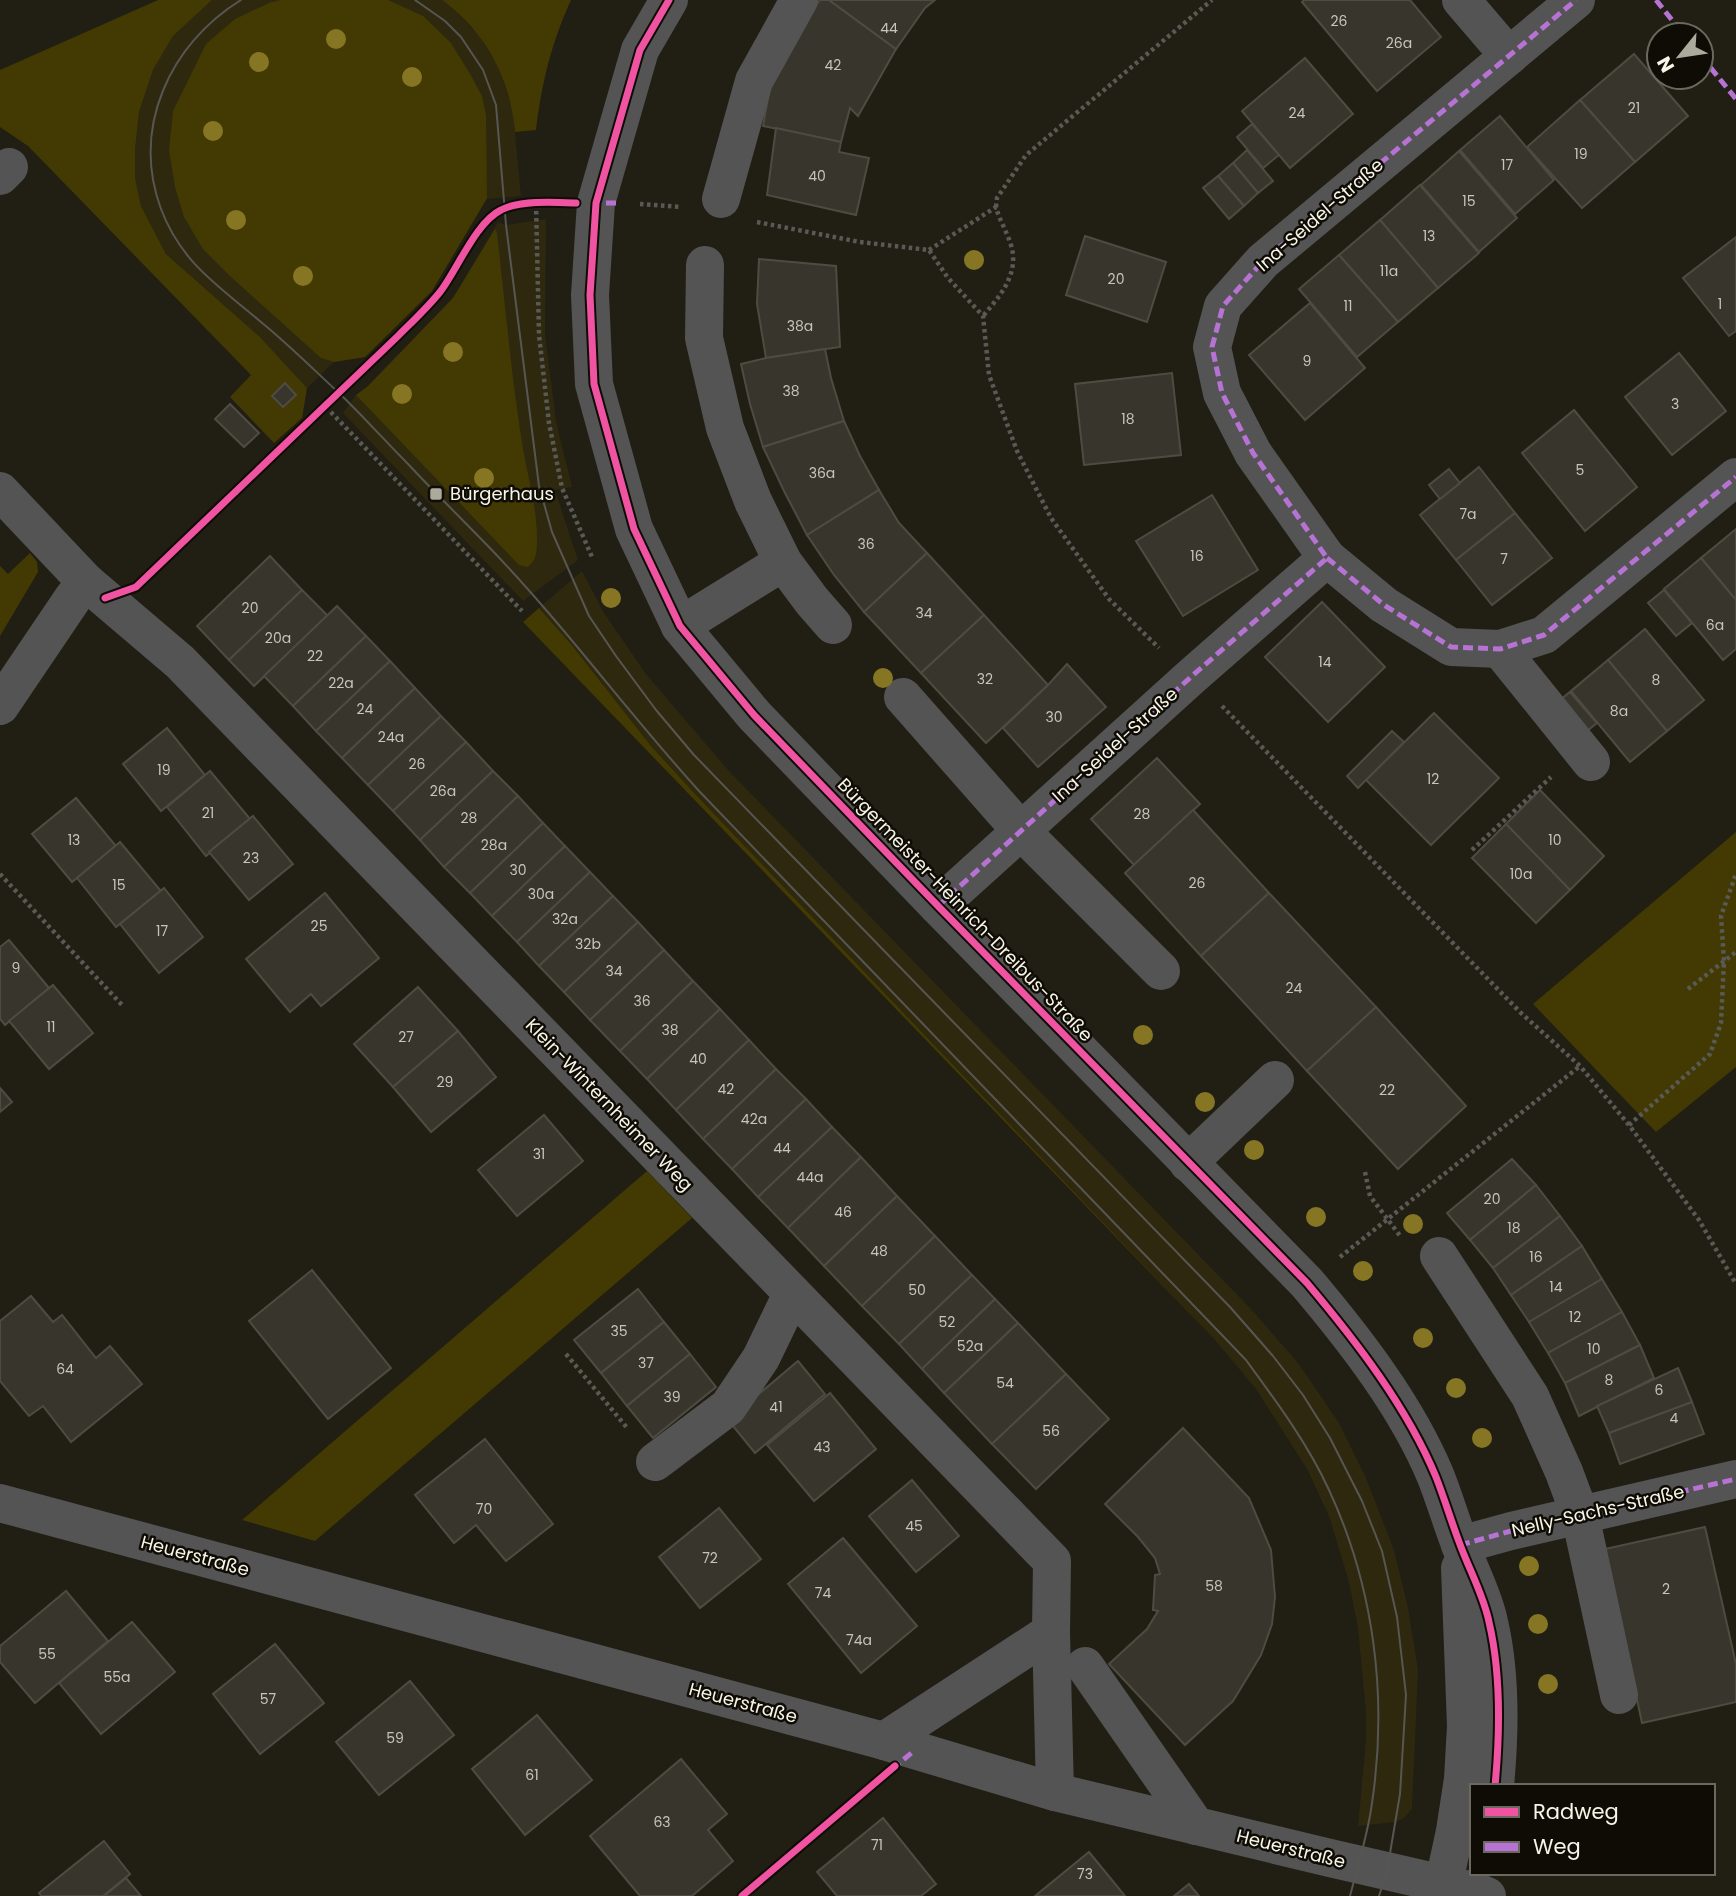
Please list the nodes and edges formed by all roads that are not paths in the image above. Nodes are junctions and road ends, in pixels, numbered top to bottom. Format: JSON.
{"nodes":[{"id":1,"x":669,"y":0,"type":"edge"},
{"id":2,"x":799,"y":0,"type":"edge"},
{"id":3,"x":1461,"y":0,"type":"edge"},
{"id":4,"x":1576,"y":0,"type":"edge"},
{"id":5,"x":1509,"y":56,"type":"junction"},
{"id":6,"x":721,"y":199,"type":"dead end"},
{"id":7,"x":705,"y":265,"type":"dead end"},
{"id":8,"x":1736,"y":477,"type":"edge"},
{"id":9,"x":0,"y":491,"type":"edge"},
{"id":10,"x":1327,"y":558,"type":"junction"},
{"id":11,"x":783,"y":562,"type":"junction"},
{"id":12,"x":86,"y":582,"type":"junction"},
{"id":13,"x":832,"y":625,"type":"dead end"},
{"id":14,"x":680,"y":626,"type":"junction"},
{"id":15,"x":1500,"y":649,"type":"junction"},
{"id":16,"x":904,"y":697,"type":"dead end"},
{"id":17,"x":0,"y":706,"type":"edge"},
{"id":18,"x":1585,"y":756,"type":"road end"},
{"id":19,"x":1021,"y":831,"type":"junction"},
{"id":20,"x":938,"y":906,"type":"junction"},
{"id":21,"x":1161,"y":971,"type":"dead end"},
{"id":22,"x":1275,"y":1080,"type":"dead end"},
{"id":23,"x":1188,"y":1163,"type":"junction"},
{"id":24,"x":1439,"y":1256,"type":"road end"},
{"id":25,"x":792,"y":1294,"type":"junction"},
{"id":26,"x":655,"y":1462,"type":"road end"},
{"id":27,"x":1736,"y":1479,"type":"edge"},
{"id":28,"x":0,"y":1503,"type":"edge"},
{"id":29,"x":1580,"y":1516,"type":"junction"},
{"id":30,"x":1460,"y":1545,"type":"junction"},
{"id":31,"x":1051,"y":1632,"type":"junction"},
{"id":32,"x":1085,"y":1666,"type":"dead end"},
{"id":33,"x":1619,"y":1695,"type":"dead end"},
{"id":34,"x":884,"y":1741,"type":"junction"},
{"id":35,"x":1495,"y":1784,"type":"edge"},
{"id":36,"x":1055,"y":1792,"type":"junction"},
{"id":37,"x":1196,"y":1826,"type":"junction"},
{"id":38,"x":1468,"y":1890,"type":"edge"}],
"edges":[{"from":1,"to":14,"type":"street","name":"Bürgermeister-Heinrich-Dreibus-Straße"},
{"from":2,"to":6,"type":"street"},
{"from":3,"to":5,"type":"street"},
{"from":4,"to":5,"type":"street","name":"Ina-Seidel-Straße"},
{"from":5,"to":10,"type":"street","name":"Ina-Seidel-Straße"},
{"from":7,"to":11,"type":"street"},
{"from":8,"to":15,"type":"street","name":"Ina-Seidel-Straße"},
{"from":9,"to":12,"type":"street","name":"Klein-Winternheimer Weg"},
{"from":10,"to":15,"type":"street","name":"Ina-Seidel-Straße"},
{"from":10,"to":19,"type":"street","name":"Ina-Seidel-Straße"},
{"from":11,"to":13,"type":"street"},
{"from":11,"to":14,"type":"street"},
{"from":12,"to":17,"type":"street"},
{"from":12,"to":25,"type":"street","name":"Klein-Winternheimer Weg"},
{"from":14,"to":20,"type":"street","name":"Bürgermeister-Heinrich-Dreibus-Straße"},
{"from":15,"to":18,"type":"street"},
{"from":16,"to":19,"type":"street"},
{"from":19,"to":20,"type":"street","name":"Ina-Seidel-Straße"},
{"from":19,"to":21,"type":"street"},
{"from":20,"to":23,"type":"street","name":"Bürgermeister-Heinrich-Dreibus-Straße"},
{"from":22,"to":23,"type":"street"},
{"from":23,"to":30,"type":"street","name":"Bürgermeister-Heinrich-Dreibus-Straße"},
{"from":24,"to":29,"type":"street"},
{"from":25,"to":26,"type":"street"},
{"from":25,"to":31,"type":"street","name":"Klein-Winternheimer Weg"},
{"from":27,"to":29,"type":"street","name":"Nelly-Sachs-Straße"},
{"from":28,"to":34,"type":"street","name":"Heuerstraße"},
{"from":29,"to":30,"type":"street","name":"Nelly-Sachs-Straße"},
{"from":29,"to":33,"type":"street"},
{"from":30,"to":35,"type":"street","name":"Bürgermeister-Heinrich-Dreibus-Straße"},
{"from":30,"to":38,"type":"street","name":"Bürgermeister-Heinrich-Dreibus-Straße"},
{"from":31,"to":34,"type":"street"},
{"from":31,"to":36,"type":"street","name":"Klein-Winternheimer Weg"},
{"from":32,"to":37,"type":"street"},
{"from":34,"to":36,"type":"street","name":"Heuerstraße"},
{"from":36,"to":37,"type":"street","name":"Heuerstraße"},
{"from":37,"to":38,"type":"street","name":"Heuerstraße"}]}
